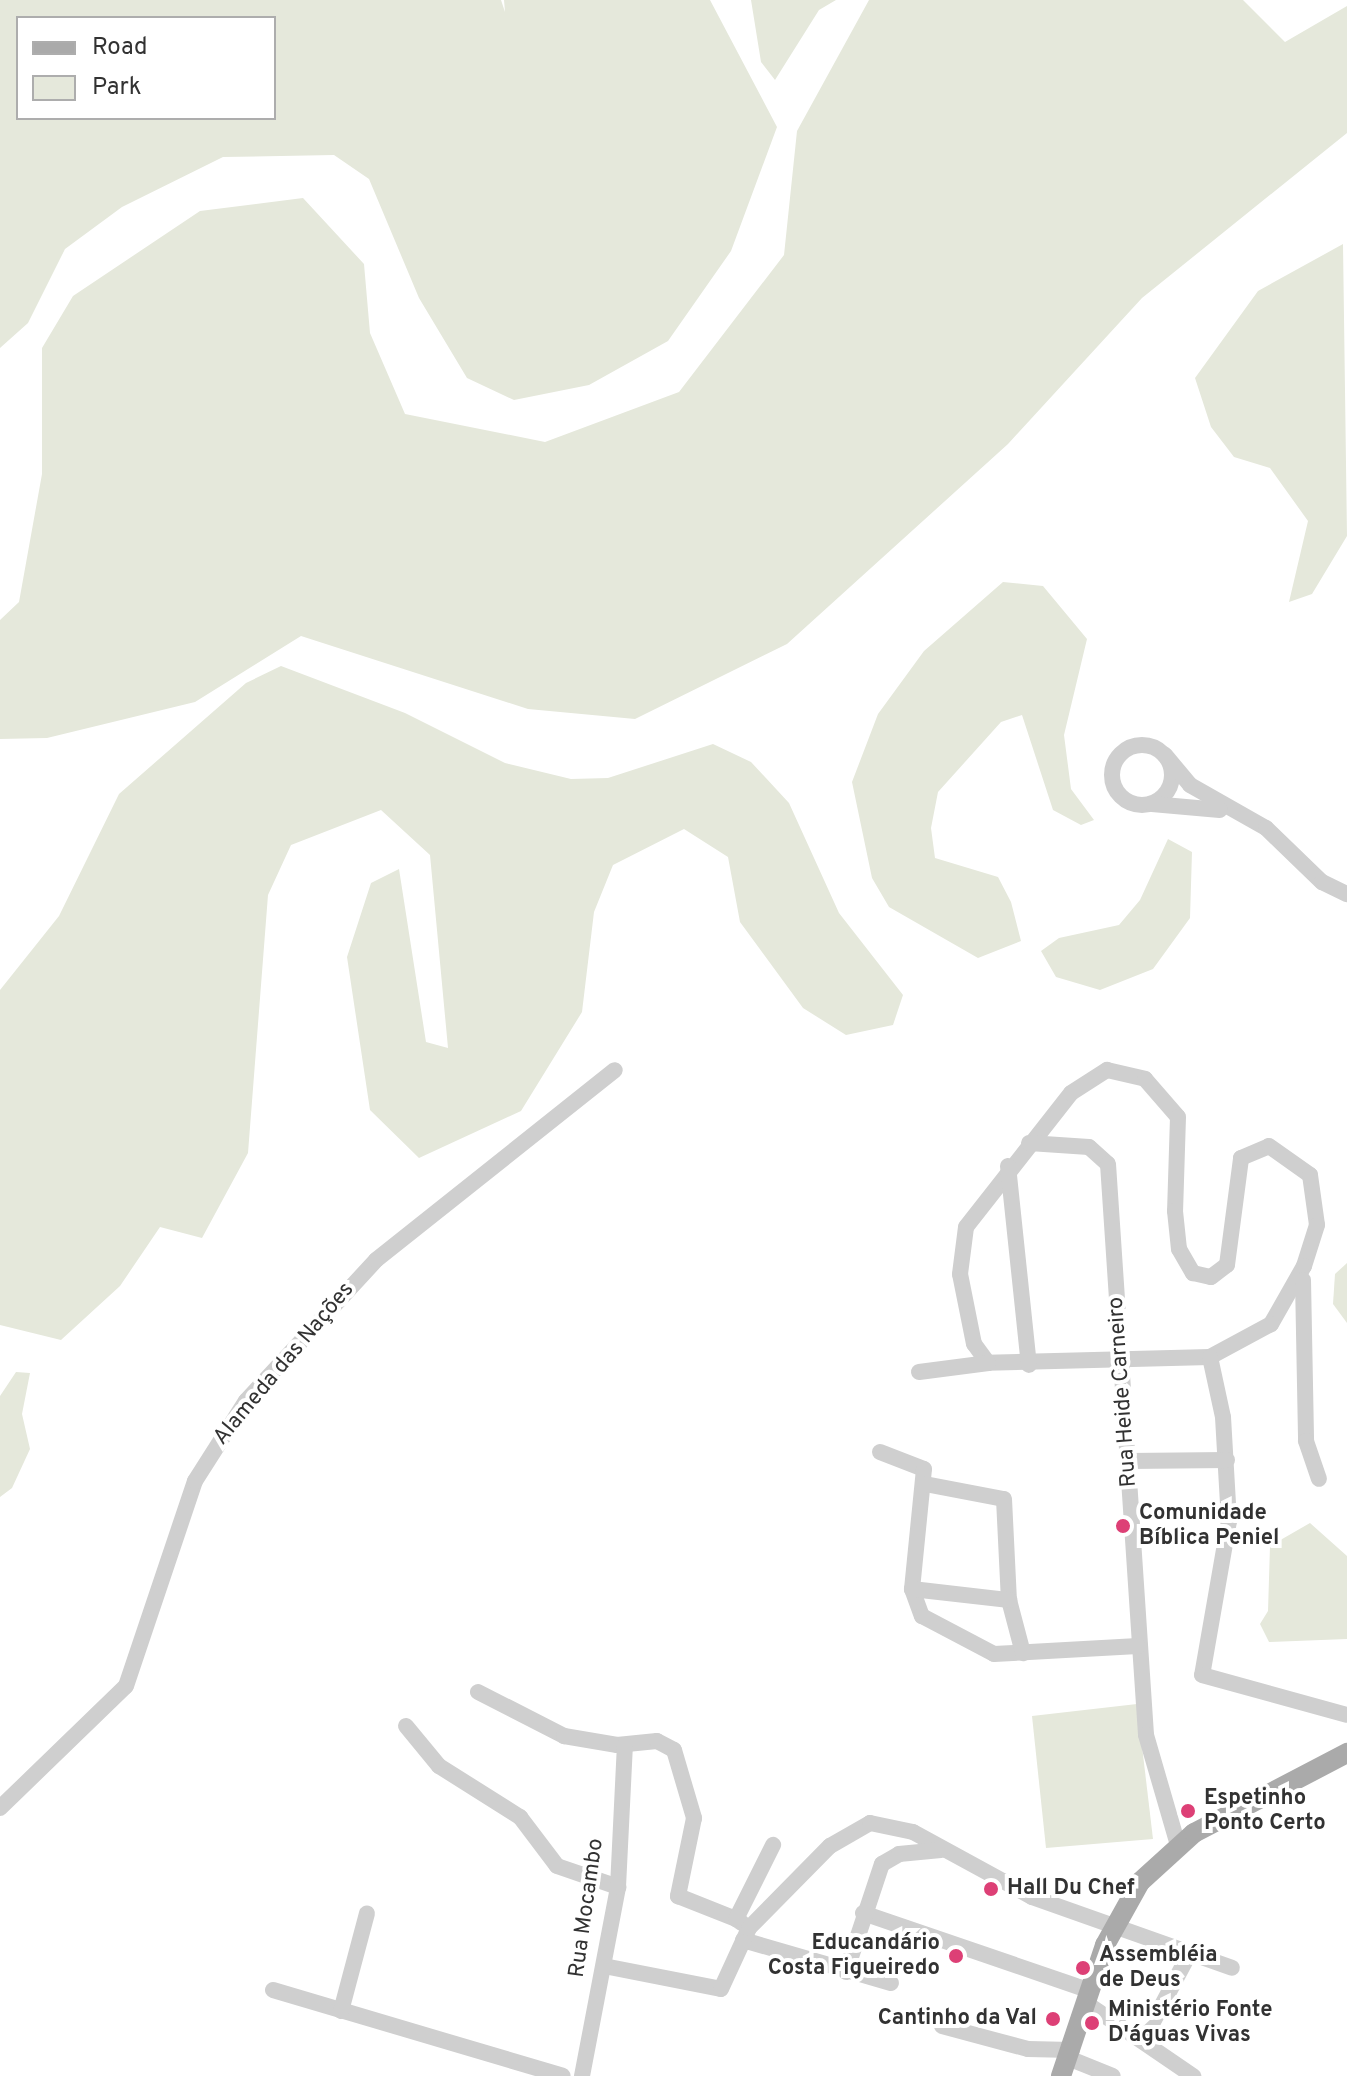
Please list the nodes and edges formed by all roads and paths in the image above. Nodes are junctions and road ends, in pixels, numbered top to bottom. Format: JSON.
{"nodes":[{"id":1,"x":1165,"y":755,"type":"junction"},
{"id":2,"x":1150,"y":804,"type":"junction"},
{"id":3,"x":1241,"y":816,"type":"junction"},
{"id":4,"x":1347,"y":894,"type":"edge"},
{"id":5,"x":615,"y":1070,"type":"dead end"},
{"id":6,"x":1029,"y":1143,"type":"junction"},
{"id":7,"x":1008,"y":1166,"type":"junction"},
{"id":8,"x":1304,"y":1266,"type":"junction"},
{"id":9,"x":1120,"y":1357,"type":"junction"},
{"id":10,"x":1210,"y":1357,"type":"junction"},
{"id":11,"x":988,"y":1363,"type":"junction"},
{"id":12,"x":1029,"y":1365,"type":"junction"},
{"id":13,"x":919,"y":1372,"type":"dead end"},
{"id":14,"x":880,"y":1452,"type":"dead end"},
{"id":15,"x":1227,"y":1460,"type":"junction"},
{"id":16,"x":1129,"y":1461,"type":"junction"},
{"id":17,"x":1319,"y":1479,"type":"dead end"},
{"id":18,"x":925,"y":1484,"type":"junction"},
{"id":19,"x":912,"y":1589,"type":"junction"},
{"id":20,"x":1009,"y":1600,"type":"junction"},
{"id":21,"x":1138,"y":1646,"type":"junction"},
{"id":22,"x":1023,"y":1653,"type":"junction"},
{"id":23,"x":478,"y":1692,"type":"dead end"},
{"id":24,"x":1347,"y":1715,"type":"edge"},
{"id":25,"x":406,"y":1726,"type":"dead end"},
{"id":26,"x":625,"y":1745,"type":"junction"},
{"id":27,"x":1347,"y":1753,"type":"edge"},
{"id":28,"x":0,"y":1808,"type":"edge"},
{"id":29,"x":773,"y":1845,"type":"dead end"},
{"id":30,"x":1178,"y":1845,"type":"junction"},
{"id":31,"x":941,"y":1850,"type":"junction"},
{"id":32,"x":618,"y":1887,"type":"junction"},
{"id":33,"x":367,"y":1913,"type":"dead end"},
{"id":34,"x":863,"y":1913,"type":"junction"},
{"id":35,"x":1114,"y":1925,"type":"junction"},
{"id":36,"x":743,"y":1929,"type":"junction"},
{"id":37,"x":1190,"y":1952,"type":"junction"},
{"id":38,"x":604,"y":1966,"type":"junction"},
{"id":39,"x":1232,"y":1968,"type":"dead end"},
{"id":40,"x":846,"y":1972,"type":"junction"},
{"id":41,"x":891,"y":1983,"type":"dead end"},
{"id":42,"x":273,"y":1990,"type":"dead end"},
{"id":43,"x":1087,"y":1996,"type":"junction"},
{"id":44,"x":341,"y":2011,"type":"junction"},
{"id":45,"x":942,"y":2026,"type":"dead end"},
{"id":46,"x":1144,"y":2039,"type":"junction"},
{"id":47,"x":1075,"y":2065,"type":"edge"},
{"id":48,"x":563,"y":2076,"type":"edge"},
{"id":49,"x":582,"y":2076,"type":"edge"},
{"id":50,"x":1113,"y":2076,"type":"edge"},
{"id":51,"x":1193,"y":2076,"type":"edge"}],
"edges":[{"from":1,"to":2,"type":"street"},
{"from":1,"to":2,"type":"street"},
{"from":1,"to":3,"type":"street"},
{"from":2,"to":3,"type":"street"},
{"from":3,"to":4,"type":"street"},
{"from":5,"to":28,"type":"street","name":"Alameda das Nações"},
{"from":6,"to":7,"type":"street"},
{"from":6,"to":8,"type":"street"},
{"from":6,"to":9,"type":"street","name":"Rua Heide Carneiro"},
{"from":7,"to":11,"type":"street"},
{"from":7,"to":12,"type":"street"},
{"from":8,"to":10,"type":"street"},
{"from":8,"to":17,"type":"street"},
{"from":9,"to":10,"type":"street"},
{"from":9,"to":12,"type":"street"},
{"from":9,"to":16,"type":"street","name":"Rua Heide Carneiro"},
{"from":10,"to":15,"type":"street"},
{"from":11,"to":12,"type":"street"},
{"from":11,"to":13,"type":"street"},
{"from":14,"to":18,"type":"street"},
{"from":15,"to":16,"type":"street"},
{"from":15,"to":24,"type":"street"},
{"from":16,"to":21,"type":"street","name":"Rua Heide Carneiro"},
{"from":18,"to":19,"type":"street"},
{"from":18,"to":20,"type":"street"},
{"from":19,"to":20,"type":"street"},
{"from":19,"to":22,"type":"street"},
{"from":20,"to":22,"type":"street"},
{"from":21,"to":22,"type":"street"},
{"from":21,"to":30,"type":"street","name":"Rua Heide Carneiro"},
{"from":23,"to":26,"type":"street"},
{"from":25,"to":32,"type":"street"},
{"from":26,"to":32,"type":"street","name":"Rua Mocambo"},
{"from":26,"to":36,"type":"street"},
{"from":27,"to":30,"type":"main road"},
{"from":29,"to":36,"type":"street"},
{"from":30,"to":35,"type":"main road"},
{"from":31,"to":34,"type":"street"},
{"from":31,"to":35,"type":"street"},
{"from":31,"to":36,"type":"street"},
{"from":32,"to":38,"type":"street","name":"Rua Mocambo"},
{"from":33,"to":44,"type":"street"},
{"from":34,"to":40,"type":"street"},
{"from":34,"to":43,"type":"street"},
{"from":35,"to":37,"type":"street"},
{"from":35,"to":43,"type":"main road"},
{"from":36,"to":38,"type":"street"},
{"from":36,"to":40,"type":"street"},
{"from":37,"to":39,"type":"street"},
{"from":37,"to":46,"type":"street"},
{"from":38,"to":49,"type":"street","name":"Rua Mocambo"},
{"from":40,"to":41,"type":"street"},
{"from":42,"to":44,"type":"street"},
{"from":43,"to":46,"type":"street"},
{"from":43,"to":47,"type":"main road"},
{"from":44,"to":48,"type":"street"},
{"from":45,"to":47,"type":"street"},
{"from":46,"to":51,"type":"street"},
{"from":47,"to":50,"type":"street"}]}
